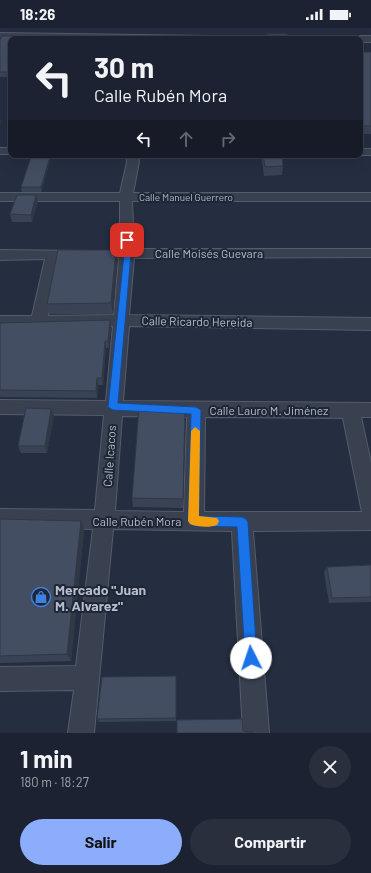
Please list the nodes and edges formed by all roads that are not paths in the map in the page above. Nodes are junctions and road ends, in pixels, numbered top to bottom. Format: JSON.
{"nodes":[{"id":1,"x":62,"y":34,"type":"edge"},
{"id":2,"x":139,"y":35,"type":"edge"},
{"id":3,"x":0,"y":36,"type":"edge"},
{"id":4,"x":157,"y":36,"type":"edge"},
{"id":5,"x":132,"y":158,"type":"edge"},
{"id":6,"x":0,"y":197,"type":"edge"},
{"id":7,"x":126,"y":197,"type":"junction"},
{"id":8,"x":371,"y":197,"type":"edge"},
{"id":9,"x":371,"y":253,"type":"edge"},
{"id":10,"x":90,"y":254,"type":"edge"},
{"id":11,"x":105,"y":254,"type":"edge"},
{"id":12,"x":127,"y":254,"type":"junction"},
{"id":13,"x":0,"y":255,"type":"edge"},
{"id":14,"x":53,"y":255,"type":"junction"},
{"id":15,"x":40,"y":320,"type":"junction"},
{"id":16,"x":121,"y":320,"type":"junction"},
{"id":17,"x":0,"y":322,"type":"edge"},
{"id":18,"x":371,"y":324,"type":"edge"},
{"id":19,"x":0,"y":407,"type":"edge"},
{"id":20,"x":113,"y":407,"type":"junction"},
{"id":21,"x":196,"y":410,"type":"junction"},
{"id":22,"x":351,"y":410,"type":"junction"},
{"id":23,"x":371,"y":410,"type":"edge"},
{"id":24,"x":371,"y":510,"type":"edge"},
{"id":25,"x":0,"y":518,"type":"edge"},
{"id":26,"x":104,"y":521,"type":"junction"},
{"id":27,"x":194,"y":521,"type":"junction"},
{"id":28,"x":242,"y":522,"type":"junction"},
{"id":29,"x":371,"y":522,"type":"edge"},
{"id":30,"x":87,"y":678,"type":"junction"},
{"id":31,"x":0,"y":679,"type":"edge"},
{"id":32,"x":81,"y":733,"type":"edge"},
{"id":33,"x":256,"y":733,"type":"edge"}],
"edges":[{"from":1,"to":2,"type":"street"},
{"from":1,"to":3,"type":"street"},
{"from":2,"to":4,"type":"street"},
{"from":5,"to":7,"type":"street","name":"Calle Icacos"},
{"from":6,"to":7,"type":"street","name":"Calle Manuel Guerrero"},
{"from":7,"to":8,"type":"street","name":"Calle Manuel Guerrero"},
{"from":7,"to":12,"type":"street","name":"Calle Icacos"},
{"from":9,"to":12,"type":"street","name":"Calle Moisés Guevara"},
{"from":10,"to":14,"type":"street"},
{"from":11,"to":12,"type":"street","name":"Calle Moisés Guevara"},
{"from":12,"to":16,"type":"street","name":"Calle Icacos"},
{"from":13,"to":14,"type":"street"},
{"from":14,"to":15,"type":"street"},
{"from":15,"to":16,"type":"street","name":"Calle Ricardo Hereida"},
{"from":15,"to":17,"type":"street","name":"Calle Ricardo Hereida"},
{"from":16,"to":18,"type":"street","name":"Calle Ricardo Hereida"},
{"from":16,"to":20,"type":"street","name":"Calle Icacos"},
{"from":19,"to":20,"type":"street","name":"Calle Lauro M. Jiménez"},
{"from":20,"to":21,"type":"street","name":"Calle Lauro M. Jiménez"},
{"from":20,"to":26,"type":"street","name":"Calle Icacos"},
{"from":21,"to":22,"type":"street","name":"Calle Lauro M. Jiménez"},
{"from":21,"to":27,"type":"street"},
{"from":22,"to":23,"type":"street","name":"Calle Lauro M. Jiménez"},
{"from":22,"to":24,"type":"street"},
{"from":25,"to":26,"type":"street","name":"Calle Rubén Mora"},
{"from":26,"to":27,"type":"street","name":"Calle Rubén Mora"},
{"from":26,"to":30,"type":"street","name":"Calle Icacos"},
{"from":27,"to":28,"type":"street","name":"Calle Rubén Mora"},
{"from":28,"to":29,"type":"street","name":"Calle Rubén Mora"},
{"from":28,"to":33,"type":"street"},
{"from":30,"to":31,"type":"street"},
{"from":30,"to":32,"type":"street","name":"Calle Icacos"}]}
